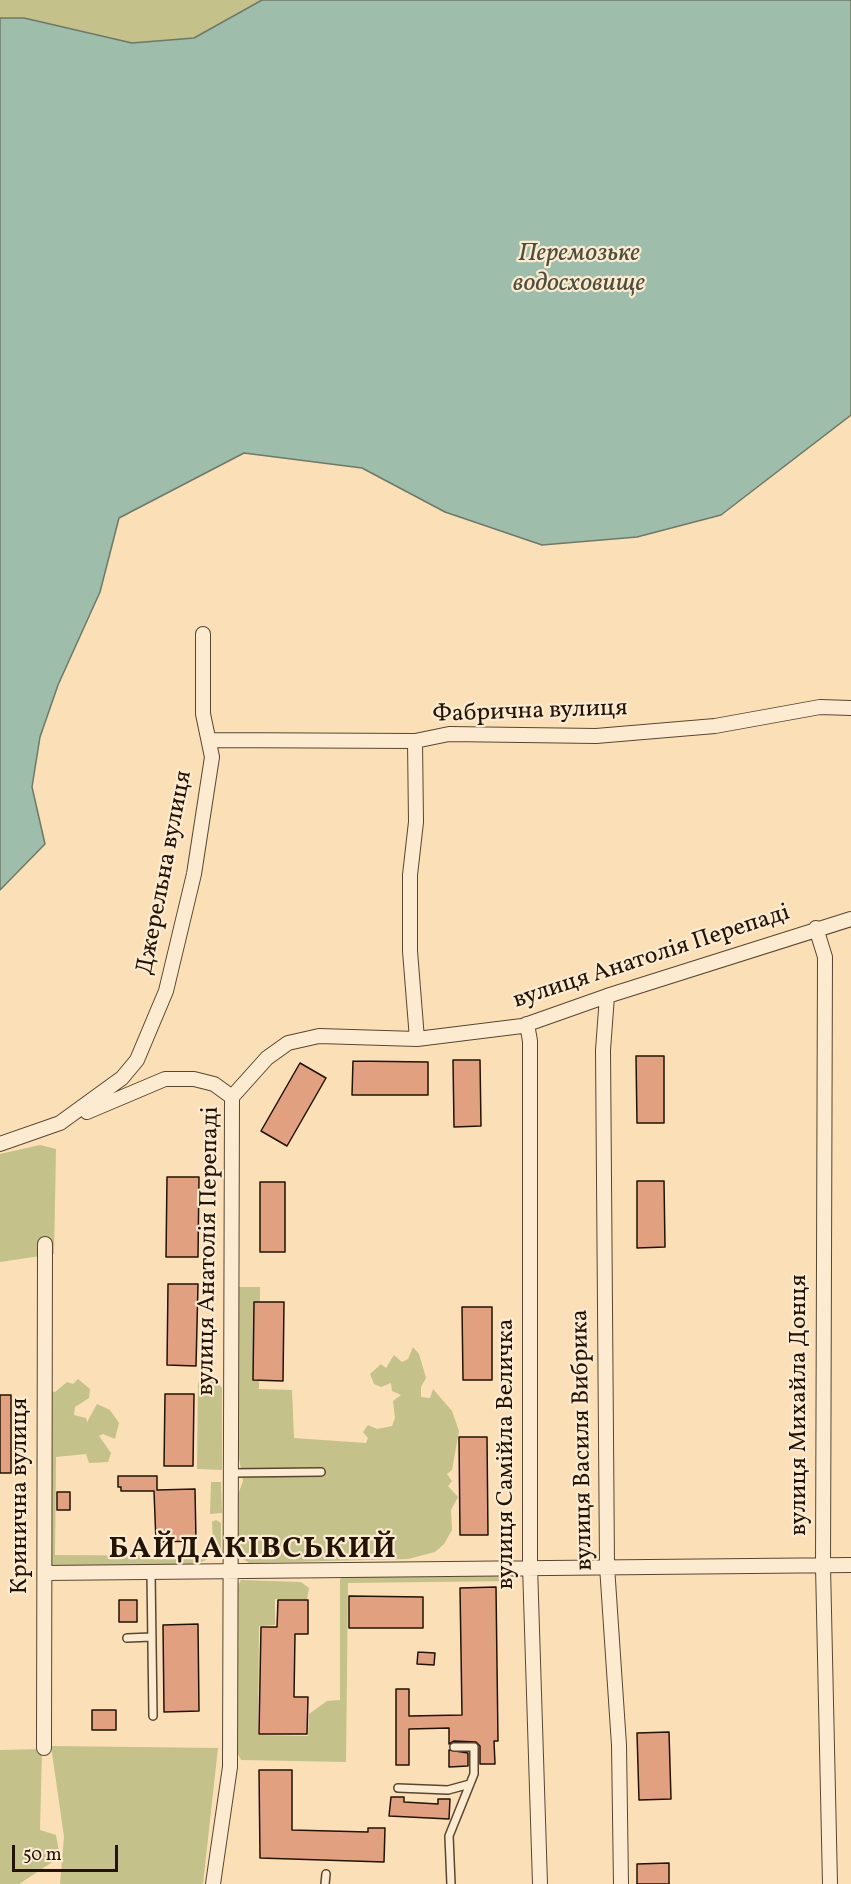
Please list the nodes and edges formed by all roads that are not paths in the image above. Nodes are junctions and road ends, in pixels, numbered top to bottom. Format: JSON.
{"nodes":[{"id":1,"x":203,"y":634,"type":"dead end"},
{"id":2,"x":851,"y":708,"type":"edge"},
{"id":3,"x":209,"y":740,"type":"junction"},
{"id":4,"x":415,"y":741,"type":"junction"},
{"id":5,"x":851,"y":919,"type":"edge"},
{"id":6,"x":816,"y":928,"type":"junction"},
{"id":7,"x":608,"y":996,"type":"junction"},
{"id":8,"x":526,"y":1024,"type":"junction"},
{"id":9,"x":417,"y":1039,"type":"junction"},
{"id":10,"x":232,"y":1097,"type":"junction"},
{"id":11,"x":60,"y":1123,"type":"junction"},
{"id":12,"x":0,"y":1144,"type":"edge"},
{"id":13,"x":45,"y":1244,"type":"dead end"},
{"id":14,"x":321,"y":1472,"type":"dead end"},
{"id":15,"x":231,"y":1473,"type":"junction"},
{"id":16,"x":851,"y":1565,"type":"edge"},
{"id":17,"x":530,"y":1566,"type":"junction"},
{"id":18,"x":607,"y":1566,"type":"junction"},
{"id":19,"x":823,"y":1566,"type":"junction"},
{"id":20,"x":45,"y":1573,"type":"junction"},
{"id":21,"x":151,"y":1573,"type":"junction"},
{"id":22,"x":231,"y":1573,"type":"junction"},
{"id":23,"x":152,"y":1637,"type":"junction"},
{"id":24,"x":127,"y":1638,"type":"dead end"},
{"id":25,"x":153,"y":1716,"type":"dead end"},
{"id":26,"x":454,"y":1747,"type":"dead end"},
{"id":27,"x":44,"y":1748,"type":"dead end"},
{"id":28,"x":470,"y":1784,"type":"junction"},
{"id":29,"x":398,"y":1788,"type":"dead end"},
{"id":30,"x":326,"y":1874,"type":"dead end"},
{"id":31,"x":213,"y":1884,"type":"edge"},
{"id":32,"x":325,"y":1884,"type":"edge"},
{"id":33,"x":451,"y":1884,"type":"edge"},
{"id":34,"x":540,"y":1884,"type":"edge"},
{"id":35,"x":621,"y":1884,"type":"edge"},
{"id":36,"x":830,"y":1884,"type":"edge"}],
"edges":[{"from":1,"to":3,"type":"street","name":"Джерельна вулиця"},
{"from":2,"to":4,"type":"street","name":"Фабрична вулиця"},
{"from":3,"to":4,"type":"street","name":"Фабрична вулиця"},
{"from":3,"to":11,"type":"street","name":"Джерельна вулиця"},
{"from":4,"to":9,"type":"street"},
{"from":5,"to":6,"type":"street","name":"вулиця Анатолія Перепаді"},
{"from":6,"to":7,"type":"street","name":"вулиця Анатолія Перепаді"},
{"from":6,"to":19,"type":"street","name":"вулиця Михайла Донця"},
{"from":7,"to":8,"type":"street","name":"вулиця Анатолія Перепаді"},
{"from":7,"to":18,"type":"street","name":"вулиця Василя Вибрика"},
{"from":8,"to":9,"type":"street","name":"вулиця Анатолія Перепаді"},
{"from":8,"to":17,"type":"street","name":"вулиця Самійла Величка"},
{"from":9,"to":10,"type":"street","name":"вулиця Анатолія Перепаді"},
{"from":10,"to":11,"type":"street"},
{"from":10,"to":15,"type":"street","name":"вулиця Анатолія Перепаді"},
{"from":11,"to":12,"type":"street","name":"Джерельна вулиця"},
{"from":13,"to":20,"type":"street","name":"Кринична вулиця"},
{"from":14,"to":15,"type":"lane"},
{"from":15,"to":22,"type":"street","name":"вулиця Анатолія Перепаді"},
{"from":16,"to":19,"type":"street"},
{"from":17,"to":18,"type":"street"},
{"from":17,"to":22,"type":"street"},
{"from":17,"to":34,"type":"street","name":"вулиця Самійла Величка"},
{"from":18,"to":19,"type":"street"},
{"from":18,"to":35,"type":"street","name":"вулиця Василя Вибрика"},
{"from":19,"to":36,"type":"street","name":"вулиця Михайла Донця"},
{"from":20,"to":21,"type":"street"},
{"from":20,"to":27,"type":"street","name":"Кринична вулиця"},
{"from":21,"to":22,"type":"street"},
{"from":21,"to":23,"type":"lane"},
{"from":22,"to":31,"type":"street","name":"вулиця Анатолія Перепаді"},
{"from":23,"to":24,"type":"lane"},
{"from":23,"to":25,"type":"lane"},
{"from":26,"to":28,"type":"lane"},
{"from":28,"to":29,"type":"lane"},
{"from":28,"to":33,"type":"lane"},
{"from":30,"to":32,"type":"lane"}]}
